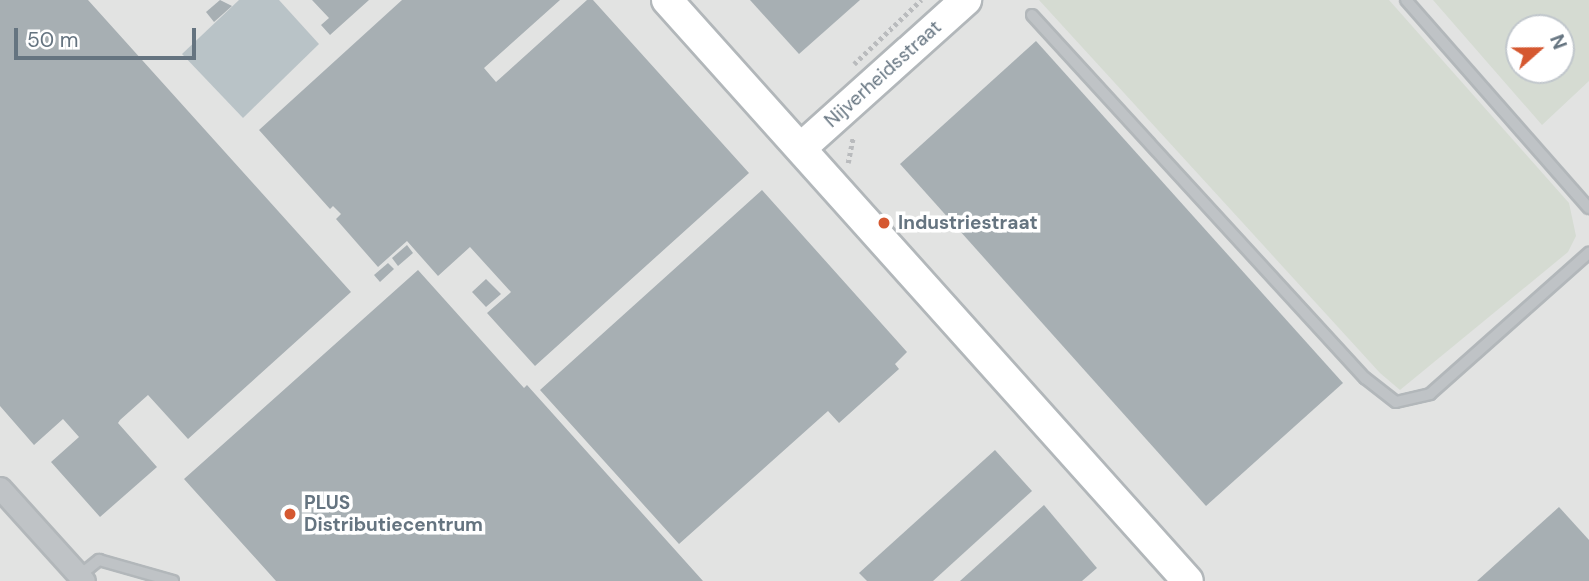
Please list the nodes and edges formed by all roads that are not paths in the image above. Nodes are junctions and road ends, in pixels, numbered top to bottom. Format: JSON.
{"nodes":[{"id":1,"x":667,"y":0,"type":"edge"},
{"id":2,"x":966,"y":0,"type":"edge"},
{"id":3,"x":1406,"y":0,"type":"edge"},
{"id":4,"x":1032,"y":15,"type":"dead end"},
{"id":5,"x":801,"y":148,"type":"junction"},
{"id":6,"x":1589,"y":208,"type":"edge"},
{"id":7,"x":1589,"y":253,"type":"edge"},
{"id":8,"x":0,"y":488,"type":"edge"},
{"id":9,"x":81,"y":578,"type":"edge"},
{"id":10,"x":173,"y":581,"type":"edge"},
{"id":11,"x":1188,"y":581,"type":"edge"}],
"edges":[{"from":1,"to":5,"type":"street"},
{"from":2,"to":5,"type":"street","name":"Nijverheidsstraat"},
{"from":3,"to":6,"type":"lane"},
{"from":4,"to":7,"type":"lane"},
{"from":5,"to":11,"type":"street"},
{"from":8,"to":9,"type":"street"},
{"from":9,"to":10,"type":"lane"}]}
